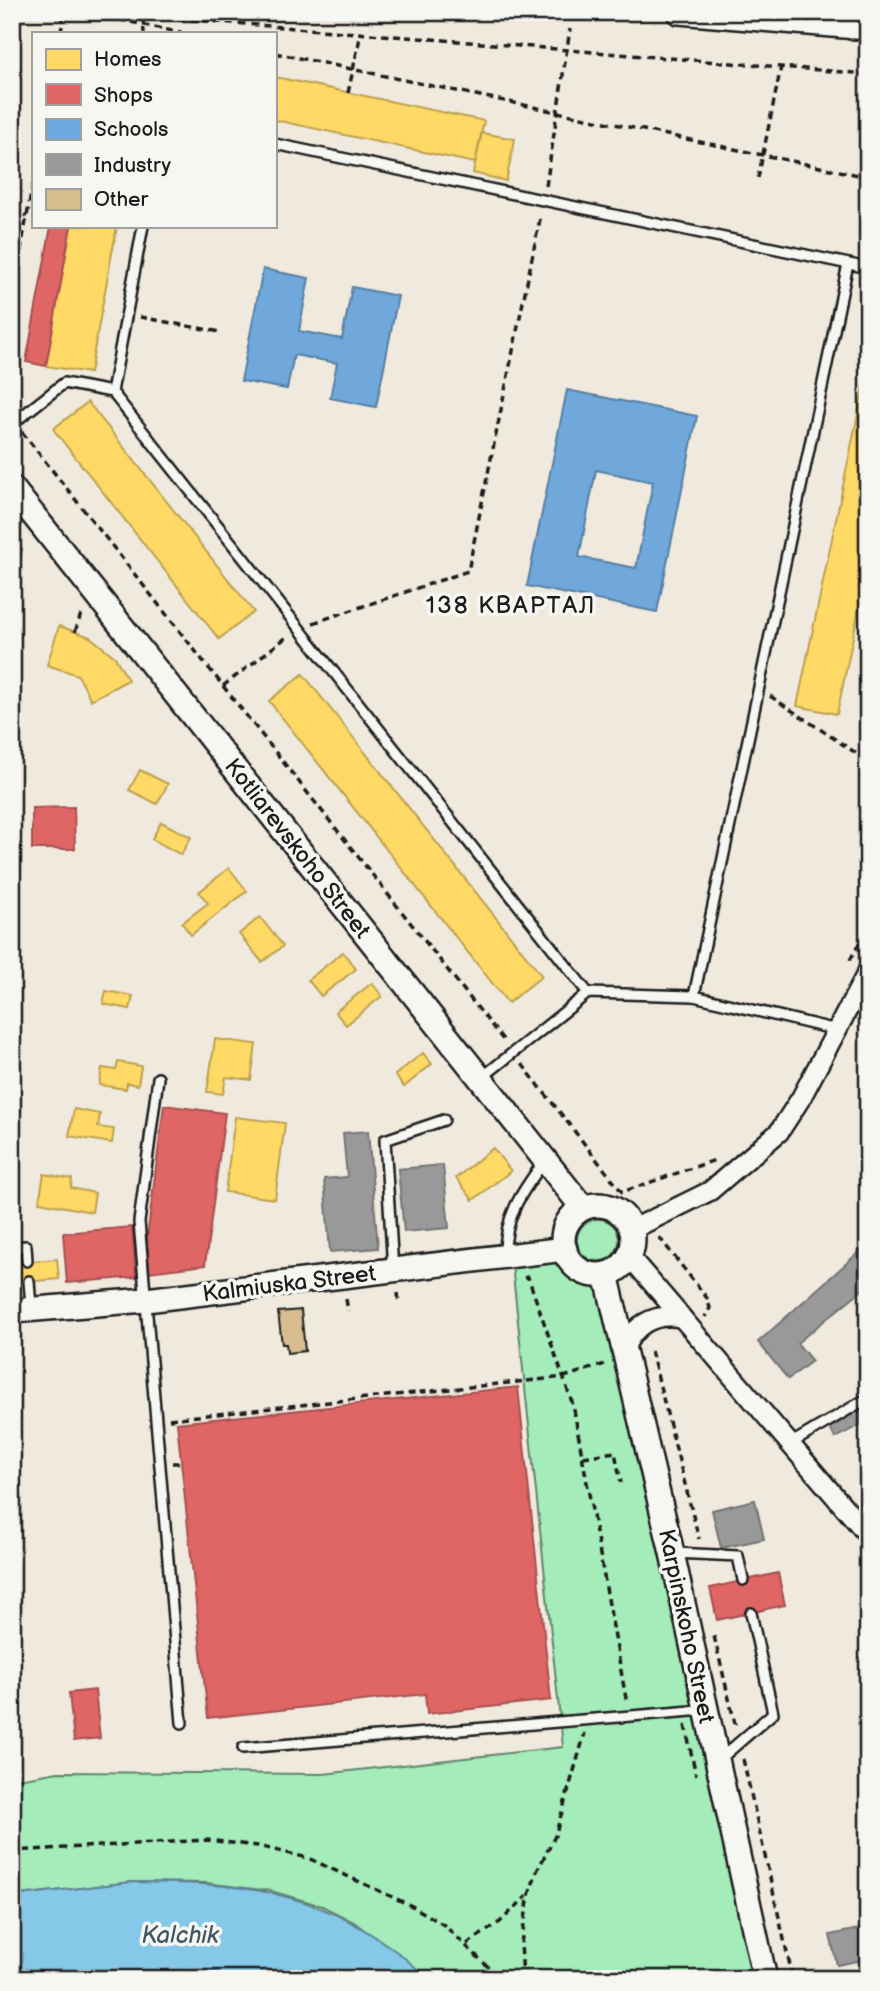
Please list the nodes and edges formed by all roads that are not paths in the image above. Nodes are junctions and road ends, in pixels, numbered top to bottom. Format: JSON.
{"nodes":[{"id":1,"x":679,"y":12,"type":"edge"},
{"id":2,"x":868,"y":28,"type":"edge"},
{"id":3,"x":276,"y":144,"type":"edge"},
{"id":4,"x":143,"y":228,"type":"edge"},
{"id":5,"x":848,"y":264,"type":"junction"},
{"id":6,"x":868,"y":268,"type":"edge"},
{"id":7,"x":112,"y":392,"type":"junction"},
{"id":8,"x":13,"y":423,"type":"edge"},
{"id":9,"x":12,"y":488,"type":"edge"},
{"id":10,"x":868,"y":971,"type":"edge"},
{"id":11,"x":588,"y":993,"type":"junction"},
{"id":12,"x":694,"y":996,"type":"junction"},
{"id":13,"x":837,"y":1030,"type":"junction"},
{"id":14,"x":158,"y":1078,"type":"dead end"},
{"id":15,"x":480,"y":1079,"type":"junction"},
{"id":16,"x":444,"y":1120,"type":"dead end"},
{"id":17,"x":545,"y":1161,"type":"junction"},
{"id":18,"x":583,"y":1208,"type":"junction"},
{"id":19,"x":631,"y":1230,"type":"junction"},
{"id":20,"x":12,"y":1247,"type":"edge"},
{"id":21,"x":565,"y":1249,"type":"junction"},
{"id":22,"x":629,"y":1256,"type":"junction"},
{"id":23,"x":505,"y":1257,"type":"junction"},
{"id":24,"x":27,"y":1261,"type":"dead end"},
{"id":25,"x":393,"y":1270,"type":"junction"},
{"id":26,"x":606,"y":1274,"type":"junction"},
{"id":27,"x":29,"y":1281,"type":"dead end"},
{"id":28,"x":146,"y":1300,"type":"junction"},
{"id":29,"x":22,"y":1310,"type":"edge"},
{"id":30,"x":682,"y":1318,"type":"junction"},
{"id":31,"x":615,"y":1358,"type":"junction"},
{"id":32,"x":868,"y":1398,"type":"edge"},
{"id":33,"x":790,"y":1444,"type":"junction"},
{"id":34,"x":868,"y":1535,"type":"edge"},
{"id":35,"x":672,"y":1553,"type":"junction"},
{"id":36,"x":743,"y":1580,"type":"dead end"},
{"id":37,"x":751,"y":1613,"type":"dead end"},
{"id":38,"x":706,"y":1710,"type":"junction"},
{"id":39,"x":182,"y":1723,"type":"dead end"},
{"id":40,"x":243,"y":1748,"type":"dead end"},
{"id":41,"x":716,"y":1763,"type":"junction"},
{"id":42,"x":765,"y":1979,"type":"edge"}],
"edges":[{"from":1,"to":2,"type":"street"},
{"from":3,"to":5,"type":"lane"},
{"from":4,"to":7,"type":"lane"},
{"from":5,"to":6,"type":"lane"},
{"from":5,"to":12,"type":"lane"},
{"from":7,"to":8,"type":"lane"},
{"from":7,"to":11,"type":"lane"},
{"from":9,"to":15,"type":"street","name":"Kotliarevskoho Street"},
{"from":10,"to":13,"type":"street"},
{"from":11,"to":12,"type":"lane"},
{"from":11,"to":15,"type":"lane"},
{"from":12,"to":13,"type":"lane"},
{"from":13,"to":19,"type":"street"},
{"from":14,"to":28,"type":"lane"},
{"from":15,"to":17,"type":"street","name":"Kotliarevskoho Street"},
{"from":16,"to":25,"type":"lane"},
{"from":17,"to":18,"type":"street","name":"Kotliarevskoho Street"},
{"from":17,"to":23,"type":"lane"},
{"from":18,"to":19,"type":"street"},
{"from":18,"to":21,"type":"street"},
{"from":19,"to":22,"type":"street"},
{"from":20,"to":24,"type":"lane"},
{"from":21,"to":23,"type":"street","name":"Kalmiuska Street"},
{"from":21,"to":26,"type":"street"},
{"from":22,"to":26,"type":"street"},
{"from":22,"to":30,"type":"street"},
{"from":23,"to":25,"type":"street","name":"Kalmiuska Street"},
{"from":25,"to":28,"type":"street","name":"Kalmiuska Street"},
{"from":26,"to":31,"type":"street","name":"Karpinskoho Street"},
{"from":27,"to":29,"type":"lane"},
{"from":28,"to":29,"type":"street","name":"Kalmiuska Street"},
{"from":28,"to":39,"type":"lane"},
{"from":30,"to":31,"type":"street"},
{"from":30,"to":33,"type":"street"},
{"from":31,"to":35,"type":"street","name":"Karpinskoho Street"},
{"from":32,"to":33,"type":"lane"},
{"from":33,"to":34,"type":"street"},
{"from":35,"to":36,"type":"lane"},
{"from":35,"to":38,"type":"street","name":"Karpinskoho Street"},
{"from":37,"to":41,"type":"lane"},
{"from":38,"to":40,"type":"lane"},
{"from":38,"to":41,"type":"street","name":"Karpinskoho Street"},
{"from":41,"to":42,"type":"street","name":"Karpinskoho Street"}]}
